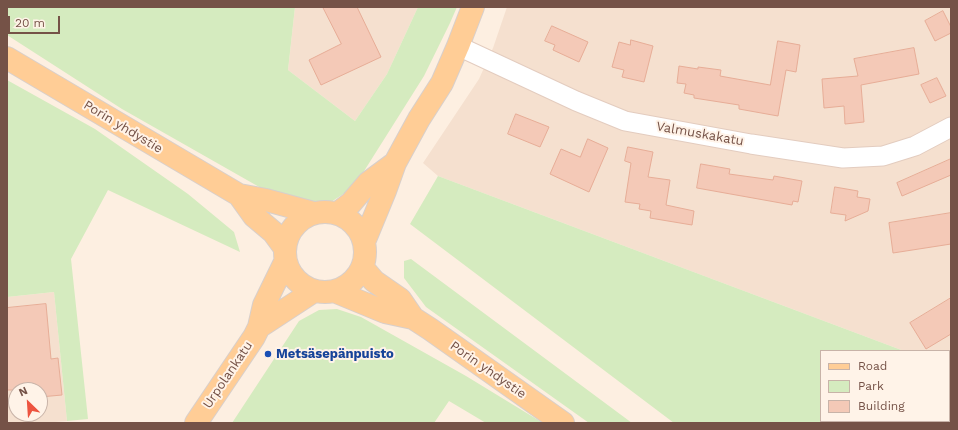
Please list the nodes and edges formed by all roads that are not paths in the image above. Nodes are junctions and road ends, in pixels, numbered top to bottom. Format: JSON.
{"nodes":[{"id":1,"x":473,"y":7,"type":"edge"},
{"id":2,"x":458,"y":46,"type":"junction"},
{"id":3,"x":7,"y":58,"type":"edge"},
{"id":4,"x":951,"y":127,"type":"edge"},
{"id":5,"x":395,"y":163,"type":"junction"},
{"id":6,"x":239,"y":195,"type":"junction"},
{"id":7,"x":314,"y":213,"type":"junction"},
{"id":8,"x":338,"y":213,"type":"junction"},
{"id":9,"x":364,"y":242,"type":"junction"},
{"id":10,"x":285,"y":255,"type":"junction"},
{"id":11,"x":362,"y":267,"type":"junction"},
{"id":12,"x":324,"y":291,"type":"junction"},
{"id":13,"x":413,"y":318,"type":"junction"},
{"id":14,"x":259,"y":327,"type":"junction"},
{"id":15,"x":196,"y":423,"type":"edge"},
{"id":16,"x":563,"y":423,"type":"edge"}],
"edges":[{"from":1,"to":2,"type":"main road"},
{"from":2,"to":4,"type":"street","name":"Valmuskakatu"},
{"from":2,"to":5,"type":"main road"},
{"from":3,"to":6,"type":"main road","name":"Porin yhdystie"},
{"from":5,"to":8,"type":"main road"},
{"from":5,"to":9,"type":"main road"},
{"from":6,"to":7,"type":"main road","name":"Porin yhdystie"},
{"from":6,"to":10,"type":"main road","name":"Porin yhdystie"},
{"from":7,"to":8,"type":"main road"},
{"from":7,"to":10,"type":"main road"},
{"from":8,"to":9,"type":"main road"},
{"from":9,"to":11,"type":"main road"},
{"from":10,"to":12,"type":"main road"},
{"from":10,"to":14,"type":"main road","name":"Urpolankatu"},
{"from":11,"to":12,"type":"main road"},
{"from":11,"to":13,"type":"main road","name":"Porin yhdystie"},
{"from":12,"to":13,"type":"main road","name":"Porin yhdystie"},
{"from":12,"to":14,"type":"main road","name":"Urpolankatu"},
{"from":13,"to":16,"type":"main road","name":"Porin yhdystie"},
{"from":14,"to":15,"type":"main road","name":"Urpolankatu"}]}
